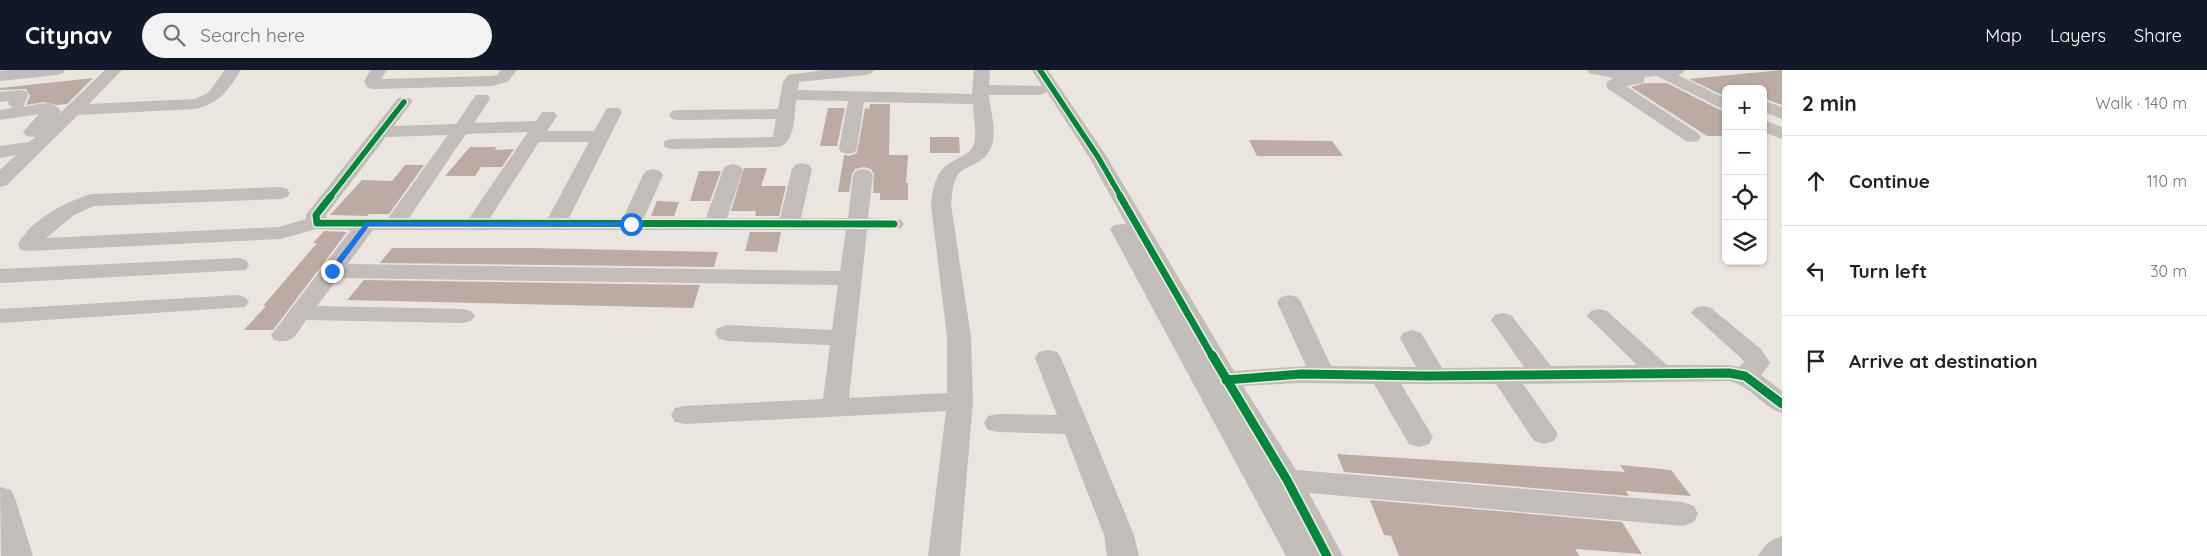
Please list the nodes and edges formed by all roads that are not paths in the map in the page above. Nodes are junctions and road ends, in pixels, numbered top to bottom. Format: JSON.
{"nodes":[{"id":1,"x":57,"y":70,"type":"edge"},
{"id":2,"x":114,"y":70,"type":"edge"},
{"id":3,"x":233,"y":70,"type":"edge"},
{"id":4,"x":379,"y":70,"type":"edge"},
{"id":5,"x":509,"y":70,"type":"edge"},
{"id":6,"x":866,"y":70,"type":"edge"},
{"id":7,"x":1027,"y":70,"type":"edge"},
{"id":8,"x":1595,"y":70,"type":"edge"},
{"id":9,"x":1677,"y":70,"type":"edge"},
{"id":10,"x":1690,"y":70,"type":"edge"},
{"id":11,"x":1659,"y":71,"type":"junction"},
{"id":12,"x":1630,"y":73,"type":"junction"},
{"id":13,"x":0,"y":76,"type":"edge"},
{"id":14,"x":454,"y":76,"type":"edge"},
{"id":15,"x":1706,"y":78,"type":"dead end"},
{"id":16,"x":1040,"y":80,"type":"edge"},
{"id":17,"x":981,"y":86,"type":"edge"},
{"id":18,"x":789,"y":95,"type":"junction"},
{"id":19,"x":858,"y":96,"type":"junction"},
{"id":20,"x":0,"y":98,"type":"edge"},
{"id":21,"x":482,"y":99,"type":"dead end"},
{"id":22,"x":404,"y":102,"type":"dead end"},
{"id":23,"x":16,"y":104,"type":"dead end"},
{"id":24,"x":1722,"y":104,"type":"edge"},
{"id":25,"x":1767,"y":107,"type":"edge"},
{"id":26,"x":74,"y":110,"type":"junction"},
{"id":27,"x":613,"y":112,"type":"dead end"},
{"id":28,"x":785,"y":114,"type":"junction"},
{"id":29,"x":1782,"y":114,"type":"edge"},
{"id":30,"x":0,"y":115,"type":"edge"},
{"id":31,"x":678,"y":116,"type":"dead end"},
{"id":32,"x":541,"y":126,"type":"junction"},
{"id":33,"x":1767,"y":127,"type":"edge"},
{"id":34,"x":461,"y":129,"type":"junction"},
{"id":35,"x":380,"y":132,"type":"junction"},
{"id":36,"x":50,"y":133,"type":"junction"},
{"id":37,"x":1782,"y":134,"type":"edge"},
{"id":38,"x":601,"y":136,"type":"junction"},
{"id":39,"x":1692,"y":137,"type":"dead end"},
{"id":40,"x":672,"y":144,"type":"dead end"},
{"id":41,"x":36,"y":146,"type":"junction"},
{"id":42,"x":848,"y":148,"type":"dead end"},
{"id":43,"x":0,"y":152,"type":"edge"},
{"id":44,"x":802,"y":169,"type":"dead end"},
{"id":45,"x":733,"y":170,"type":"dead end"},
{"id":46,"x":653,"y":175,"type":"dead end"},
{"id":47,"x":863,"y":175,"type":"dead end"},
{"id":48,"x":0,"y":181,"type":"edge"},
{"id":49,"x":280,"y":192,"type":"dead end"},
{"id":50,"x":317,"y":223,"type":"junction"},
{"id":51,"x":367,"y":224,"type":"junction"},
{"id":52,"x":394,"y":224,"type":"junction"},
{"id":53,"x":475,"y":224,"type":"junction"},
{"id":54,"x":555,"y":224,"type":"junction"},
{"id":55,"x":631,"y":224,"type":"junction"},
{"id":56,"x":714,"y":224,"type":"junction"},
{"id":57,"x":789,"y":224,"type":"junction"},
{"id":58,"x":857,"y":224,"type":"junction"},
{"id":59,"x":894,"y":224,"type":"dead end"},
{"id":60,"x":238,"y":264,"type":"dead end"},
{"id":61,"x":332,"y":271,"type":"junction"},
{"id":62,"x":0,"y":276,"type":"edge"},
{"id":63,"x":851,"y":278,"type":"junction"},
{"id":64,"x":237,"y":302,"type":"dead end"},
{"id":65,"x":1289,"y":302,"type":"dead end"},
{"id":66,"x":300,"y":313,"type":"junction"},
{"id":67,"x":1703,"y":313,"type":"dead end"},
{"id":68,"x":0,"y":316,"type":"edge"},
{"id":69,"x":463,"y":316,"type":"dead end"},
{"id":70,"x":1599,"y":316,"type":"dead end"},
{"id":71,"x":1503,"y":320,"type":"dead end"},
{"id":72,"x":727,"y":333,"type":"dead end"},
{"id":73,"x":284,"y":335,"type":"dead end"},
{"id":74,"x":844,"y":338,"type":"junction"},
{"id":75,"x":1412,"y":338,"type":"dead end"},
{"id":76,"x":1048,"y":358,"type":"dead end"},
{"id":77,"x":1660,"y":373,"type":"junction"},
{"id":78,"x":1322,"y":374,"type":"junction"},
{"id":79,"x":1543,"y":374,"type":"junction"},
{"id":80,"x":1503,"y":375,"type":"junction"},
{"id":81,"x":1383,"y":376,"type":"junction"},
{"id":82,"x":1434,"y":376,"type":"junction"},
{"id":83,"x":1745,"y":376,"type":"junction"},
{"id":84,"x":1226,"y":380,"type":"junction"},
{"id":85,"x":960,"y":401,"type":"junction"},
{"id":86,"x":1782,"y":404,"type":"edge"},
{"id":87,"x":835,"y":407,"type":"junction"},
{"id":88,"x":685,"y":415,"type":"dead end"},
{"id":89,"x":998,"y":423,"type":"dead end"},
{"id":90,"x":1074,"y":425,"type":"junction"},
{"id":91,"x":1544,"y":434,"type":"dead end"},
{"id":92,"x":1419,"y":437,"type":"dead end"},
{"id":93,"x":1287,"y":480,"type":"junction"},
{"id":94,"x":0,"y":498,"type":"edge"},
{"id":95,"x":1683,"y":514,"type":"dead end"},
{"id":96,"x":1782,"y":550,"type":"edge"},
{"id":97,"x":17,"y":556,"type":"edge"},
{"id":98,"x":944,"y":556,"type":"edge"},
{"id":99,"x":1124,"y":556,"type":"edge"},
{"id":100,"x":1302,"y":556,"type":"edge"},
{"id":101,"x":1327,"y":556,"type":"edge"},
{"id":102,"x":1774,"y":556,"type":"edge"}],
"edges":[{"from":1,"to":13,"type":"street"},
{"from":2,"to":26,"type":"street"},
{"from":3,"to":26,"type":"street"},
{"from":4,"to":14,"type":"street"},
{"from":5,"to":14,"type":"street"},
{"from":6,"to":18,"type":"street"},
{"from":7,"to":16,"type":"street"},
{"from":8,"to":12,"type":"street"},
{"from":9,"to":11,"type":"street"},
{"from":10,"to":15,"type":"street"},
{"from":11,"to":12,"type":"street"},
{"from":11,"to":24,"type":"street"},
{"from":12,"to":39,"type":"street"},
{"from":16,"to":17,"type":"street"},
{"from":16,"to":84,"type":"street"},
{"from":16,"to":100,"type":"street"},
{"from":17,"to":19,"type":"street"},
{"from":17,"to":85,"type":"street"},
{"from":18,"to":19,"type":"street"},
{"from":18,"to":28,"type":"street"},
{"from":19,"to":42,"type":"street"},
{"from":20,"to":23,"type":"street"},
{"from":21,"to":34,"type":"street"},
{"from":22,"to":35,"type":"street"},
{"from":25,"to":29,"type":"street"},
{"from":26,"to":36,"type":"street"},
{"from":27,"to":38,"type":"street"},
{"from":28,"to":31,"type":"street"},
{"from":28,"to":40,"type":"street"},
{"from":30,"to":36,"type":"street"},
{"from":32,"to":34,"type":"street"},
{"from":32,"to":38,"type":"street"},
{"from":32,"to":53,"type":"street"},
{"from":33,"to":37,"type":"street"},
{"from":34,"to":35,"type":"street"},
{"from":34,"to":52,"type":"street"},
{"from":35,"to":50,"type":"street"},
{"from":36,"to":41,"type":"street"},
{"from":38,"to":54,"type":"street"},
{"from":41,"to":43,"type":"street"},
{"from":41,"to":48,"type":"street"},
{"from":44,"to":57,"type":"street"},
{"from":45,"to":56,"type":"street"},
{"from":46,"to":55,"type":"street"},
{"from":47,"to":58,"type":"street"},
{"from":49,"to":50,"type":"street"},
{"from":50,"to":51,"type":"street"},
{"from":51,"to":52,"type":"street"},
{"from":51,"to":61,"type":"street"},
{"from":52,"to":53,"type":"street"},
{"from":53,"to":54,"type":"street"},
{"from":54,"to":55,"type":"street"},
{"from":55,"to":56,"type":"street"},
{"from":56,"to":57,"type":"street"},
{"from":57,"to":58,"type":"street"},
{"from":58,"to":59,"type":"street"},
{"from":58,"to":63,"type":"street"},
{"from":60,"to":62,"type":"street"},
{"from":61,"to":63,"type":"street"},
{"from":61,"to":66,"type":"street"},
{"from":63,"to":74,"type":"street"},
{"from":64,"to":68,"type":"street"},
{"from":65,"to":78,"type":"street"},
{"from":66,"to":69,"type":"street"},
{"from":66,"to":73,"type":"street"},
{"from":67,"to":83,"type":"street"},
{"from":70,"to":77,"type":"street"},
{"from":71,"to":79,"type":"street"},
{"from":72,"to":74,"type":"street"},
{"from":74,"to":87,"type":"street"},
{"from":75,"to":82,"type":"street"},
{"from":76,"to":90,"type":"street"},
{"from":77,"to":79,"type":"street"},
{"from":77,"to":83,"type":"street"},
{"from":78,"to":81,"type":"street"},
{"from":78,"to":84,"type":"street"},
{"from":79,"to":80,"type":"street"},
{"from":80,"to":82,"type":"street"},
{"from":80,"to":91,"type":"street"},
{"from":81,"to":82,"type":"street"},
{"from":81,"to":92,"type":"street"},
{"from":83,"to":86,"type":"street"},
{"from":84,"to":93,"type":"street"},
{"from":85,"to":87,"type":"street"},
{"from":85,"to":98,"type":"street"},
{"from":87,"to":88,"type":"street"},
{"from":89,"to":90,"type":"street"},
{"from":90,"to":99,"type":"street"},
{"from":93,"to":95,"type":"street"},
{"from":93,"to":101,"type":"street"},
{"from":94,"to":97,"type":"street"},
{"from":96,"to":102,"type":"street"}]}
